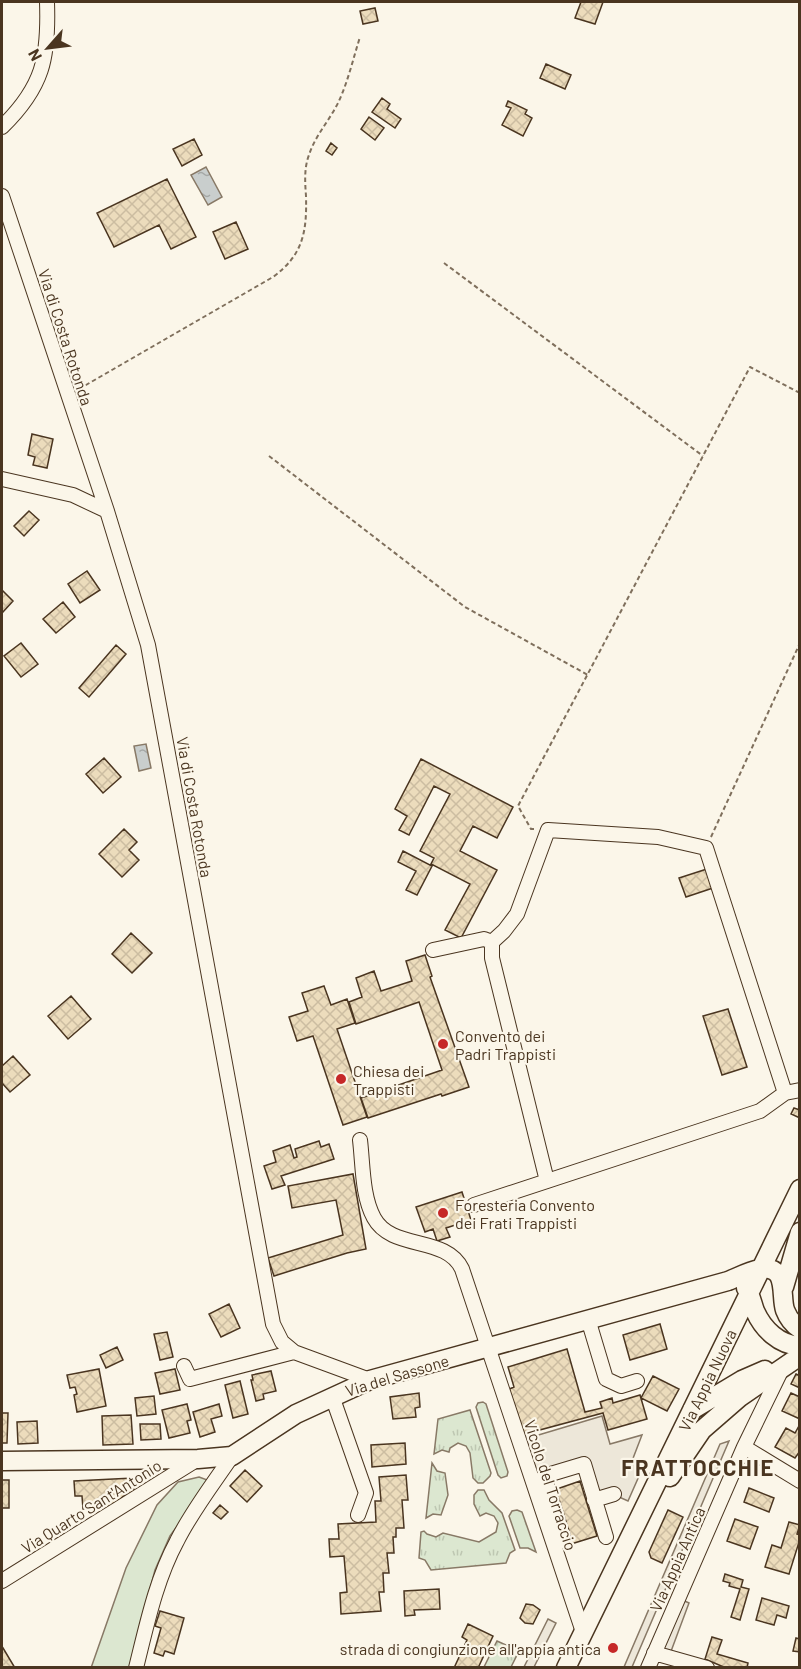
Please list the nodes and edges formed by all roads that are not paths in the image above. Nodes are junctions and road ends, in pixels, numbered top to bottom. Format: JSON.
{"nodes":[{"id":1,"x":47,"y":2,"type":"edge"},
{"id":2,"x":2,"y":127,"type":"edge"},
{"id":3,"x":2,"y":196,"type":"edge"},
{"id":4,"x":2,"y":479,"type":"edge"},
{"id":5,"x":107,"y":511,"type":"junction"},
{"id":6,"x":492,"y":942,"type":"junction"},
{"id":7,"x":433,"y":950,"type":"dead end"},
{"id":8,"x":800,"y":1090,"type":"edge"},
{"id":9,"x":785,"y":1093,"type":"junction"},
{"id":10,"x":360,"y":1140,"type":"dead end"},
{"id":11,"x":547,"y":1181,"type":"junction"},
{"id":12,"x":800,"y":1189,"type":"edge"},
{"id":13,"x":474,"y":1205,"type":"dead end"},
{"id":14,"x":800,"y":1232,"type":"edge"},
{"id":15,"x":760,"y":1269,"type":"junction"},
{"id":16,"x":728,"y":1281,"type":"junction"},
{"id":17,"x":784,"y":1287,"type":"junction"},
{"id":18,"x":749,"y":1293,"type":"junction"},
{"id":19,"x":588,"y":1319,"type":"junction"},
{"id":20,"x":800,"y":1329,"type":"edge"},
{"id":21,"x":800,"y":1346,"type":"edge"},
{"id":22,"x":489,"y":1348,"type":"junction"},
{"id":23,"x":294,"y":1352,"type":"junction"},
{"id":24,"x":792,"y":1361,"type":"edge"},
{"id":25,"x":184,"y":1366,"type":"dead end"},
{"id":26,"x":370,"y":1380,"type":"junction"},
{"id":27,"x":637,"y":1381,"type":"dead end"},
{"id":28,"x":332,"y":1396,"type":"junction"},
{"id":29,"x":692,"y":1410,"type":"junction"},
{"id":30,"x":744,"y":1447,"type":"junction"},
{"id":31,"x":232,"y":1456,"type":"junction"},
{"id":32,"x":198,"y":1459,"type":"junction"},
{"id":33,"x":2,"y":1461,"type":"edge"},
{"id":34,"x":800,"y":1481,"type":"edge"},
{"id":35,"x":614,"y":1494,"type":"dead end"},
{"id":36,"x":594,"y":1500,"type":"junction"},
{"id":37,"x":358,"y":1515,"type":"dead end"},
{"id":38,"x":639,"y":1520,"type":"junction"},
{"id":39,"x":606,"y":1537,"type":"dead end"},
{"id":40,"x":555,"y":1547,"type":"junction"},
{"id":41,"x":2,"y":1581,"type":"edge"},
{"id":42,"x":583,"y":1632,"type":"junction"},
{"id":43,"x":654,"y":1653,"type":"junction"},
{"id":44,"x":136,"y":1668,"type":"edge"},
{"id":45,"x":566,"y":1668,"type":"edge"},
{"id":46,"x":648,"y":1668,"type":"edge"},
{"id":47,"x":707,"y":1668,"type":"edge"}],
"edges":[{"from":1,"to":2,"type":"street"},
{"from":3,"to":5,"type":"street","name":"Via di Costa Rotonda"},
{"from":4,"to":5,"type":"street"},
{"from":5,"to":23,"type":"street","name":"Via di Costa Rotonda"},
{"from":6,"to":7,"type":"street"},
{"from":6,"to":9,"type":"street"},
{"from":6,"to":11,"type":"street"},
{"from":8,"to":9,"type":"street"},
{"from":9,"to":11,"type":"street"},
{"from":10,"to":22,"type":"street","name":"Vicolo del Torraccio"},
{"from":11,"to":13,"type":"street"},
{"from":12,"to":15,"type":"main road","name":"Via Appia Nuova"},
{"from":14,"to":17,"type":"main road"},
{"from":15,"to":16,"type":"main road","name":"Via del Sassone"},
{"from":15,"to":17,"type":"main road"},
{"from":15,"to":18,"type":"main road","name":"Via Appia Nuova"},
{"from":16,"to":18,"type":"main road"},
{"from":16,"to":19,"type":"main road","name":"Via del Sassone"},
{"from":17,"to":20,"type":"main road"},
{"from":18,"to":21,"type":"main road"},
{"from":18,"to":29,"type":"main road","name":"Via Appia Nuova"},
{"from":19,"to":22,"type":"main road","name":"Via del Sassone"},
{"from":19,"to":27,"type":"street"},
{"from":22,"to":26,"type":"main road","name":"Via del Sassone"},
{"from":22,"to":40,"type":"street","name":"Vicolo del Torraccio"},
{"from":23,"to":25,"type":"street"},
{"from":23,"to":26,"type":"street"},
{"from":24,"to":29,"type":"main road"},
{"from":24,"to":30,"type":"street","name":"Via Appia Antica"},
{"from":24,"to":38,"type":"main road"},
{"from":26,"to":28,"type":"main road","name":"Via del Sassone"},
{"from":28,"to":31,"type":"main road","name":"Via del Sassone"},
{"from":28,"to":37,"type":"street"},
{"from":29,"to":38,"type":"main road","name":"Via Appia Nuova"},
{"from":30,"to":34,"type":"street"},
{"from":30,"to":43,"type":"street","name":"Via Appia Antica"},
{"from":31,"to":32,"type":"main road","name":"Via del Sassone"},
{"from":31,"to":44,"type":"street"},
{"from":32,"to":33,"type":"main road","name":"Via del Sassone"},
{"from":32,"to":41,"type":"street","name":"Via Quarto Sant'Antonio"},
{"from":35,"to":36,"type":"street"},
{"from":36,"to":39,"type":"street"},
{"from":36,"to":40,"type":"street"},
{"from":38,"to":42,"type":"main road","name":"Via Appia Nuova"},
{"from":40,"to":42,"type":"street","name":"Vicolo del Torraccio"},
{"from":42,"to":45,"type":"main road","name":"Via Appia Nuova"},
{"from":43,"to":46,"type":"street","name":"Via Appia Antica"},
{"from":43,"to":47,"type":"street"}]}
